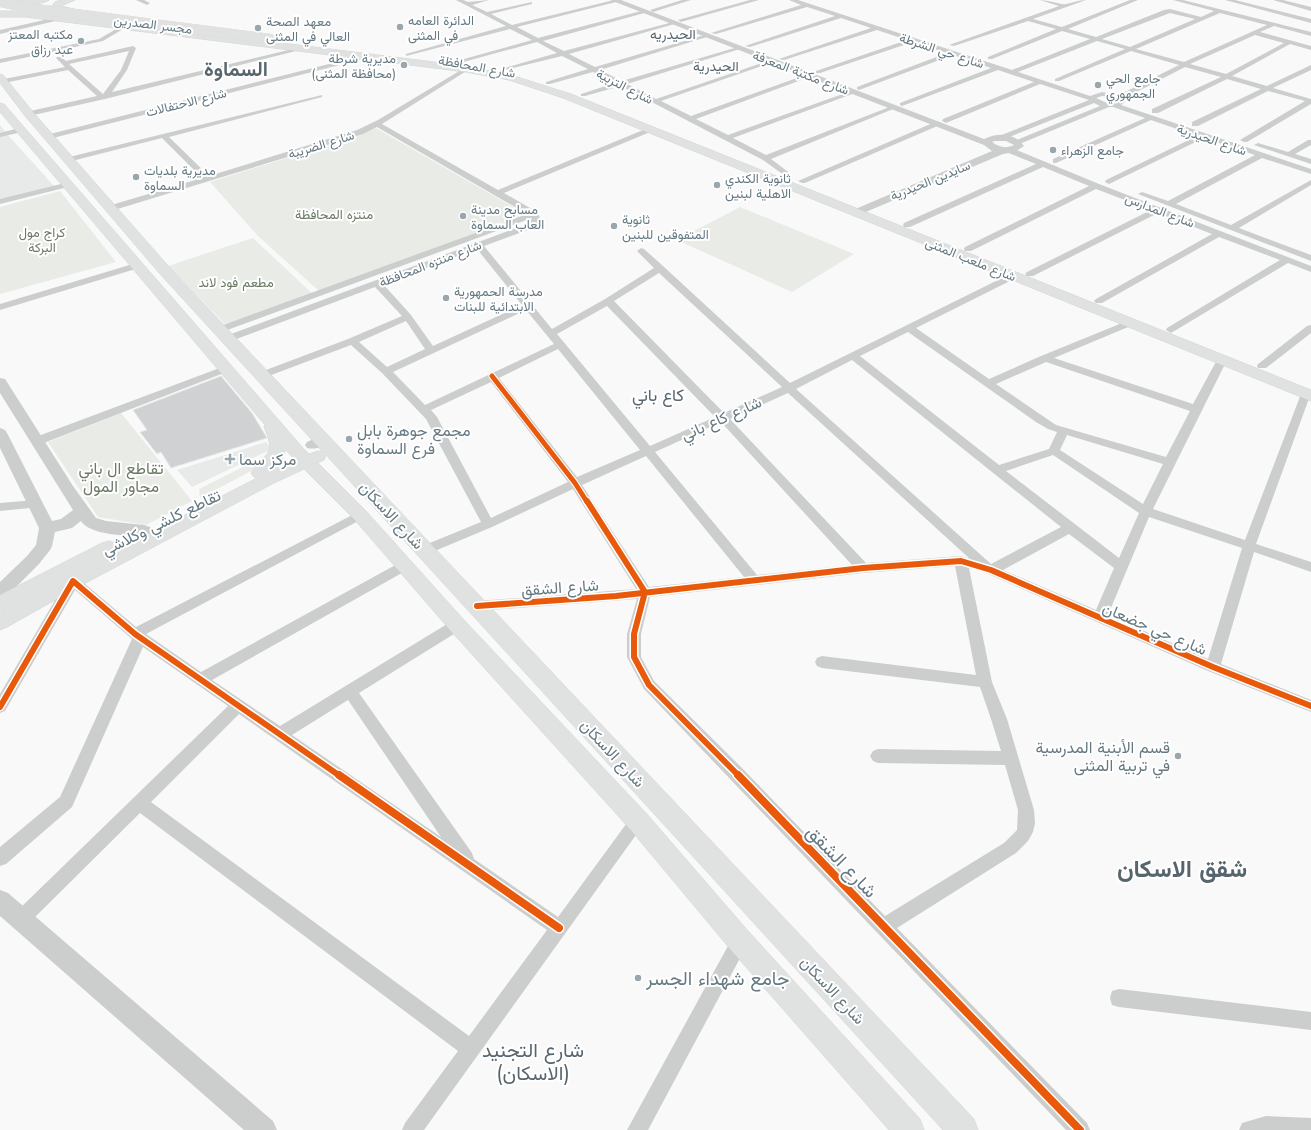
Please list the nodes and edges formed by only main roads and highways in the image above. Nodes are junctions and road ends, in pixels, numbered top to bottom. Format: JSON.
{"nodes":[{"id":1,"x":9,"y":0,"type":"edge"},
{"id":2,"x":45,"y":0,"type":"edge"},
{"id":3,"x":61,"y":0,"type":"edge"},
{"id":4,"x":70,"y":0,"type":"edge"},
{"id":5,"x":0,"y":2,"type":"edge"},
{"id":6,"x":21,"y":3,"type":"edge"},
{"id":7,"x":0,"y":6,"type":"edge"},
{"id":8,"x":0,"y":14,"type":"edge"},
{"id":9,"x":270,"y":40,"type":"junction"},
{"id":10,"x":303,"y":46,"type":"junction"},
{"id":11,"x":1,"y":82,"type":"edge"},
{"id":12,"x":0,"y":107,"type":"edge"},
{"id":13,"x":636,"y":120,"type":"junction"},
{"id":14,"x":856,"y":206,"type":"junction"},
{"id":15,"x":1126,"y":318,"type":"junction"},
{"id":16,"x":1309,"y":392,"type":"edge"},
{"id":17,"x":265,"y":415,"type":"junction"},
{"id":18,"x":314,"y":449,"type":"junction"},
{"id":19,"x":264,"y":476,"type":"junction"},
{"id":20,"x":335,"y":488,"type":"junction"},
{"id":21,"x":0,"y":604,"type":"edge"},
{"id":22,"x":0,"y":622,"type":"edge"},
{"id":23,"x":909,"y":1130,"type":"edge"},
{"id":24,"x":963,"y":1130,"type":"edge"}],
"edges":[{"from":1,"to":7,"type":"main road"},
{"from":2,"to":6,"type":"main road"},
{"from":3,"to":4,"type":"main road"},
{"from":4,"to":6,"type":"main road"},
{"from":4,"to":10,"type":"main road"},
{"from":5,"to":9,"type":"main road","name":"مجسر الصدرين","bridge":true},
{"from":6,"to":8,"type":"main road"},
{"from":7,"to":9,"type":"main road","name":"مجسر الصدرين","bridge":true},
{"from":8,"to":10,"type":"main road"},
{"from":9,"to":10,"type":"main road","name":"مجسر الصدرين"},
{"from":10,"to":13,"type":"main road","name":"شارع المحافظة"},
{"from":10,"to":13,"type":"main road","name":"شارع المحافظة"},
{"from":11,"to":18,"type":"main road","name":"شارع الاسكان"},
{"from":12,"to":17,"type":"main road"},
{"from":13,"to":14,"type":"main road","name":"شارع ملعب المثنى"},
{"from":13,"to":14,"type":"main road","name":"شارع ملعب المثنى"},
{"from":14,"to":15,"type":"main road","name":"شارع ملعب المثنى"},
{"from":14,"to":15,"type":"main road","name":"شارع ملعب المثنى"},
{"from":15,"to":16,"type":"main road","name":"شارع ملعب المثنى"},
{"from":15,"to":16,"type":"main road","name":"شارع ملعب المثنى"},
{"from":17,"to":18,"type":"main road"},
{"from":17,"to":19,"type":"main road"},
{"from":18,"to":19,"type":"main road"},
{"from":18,"to":20,"type":"main road","name":"شارع الاسكان"},
{"from":18,"to":24,"type":"main road","name":"شارع الاسكان"},
{"from":19,"to":20,"type":"main road"},
{"from":19,"to":21,"type":"main road","name":"تقاطع كلشي وكلاشي"},
{"from":19,"to":22,"type":"main road"},
{"from":20,"to":23,"type":"main road","name":"شارع الاسكان"}]}
